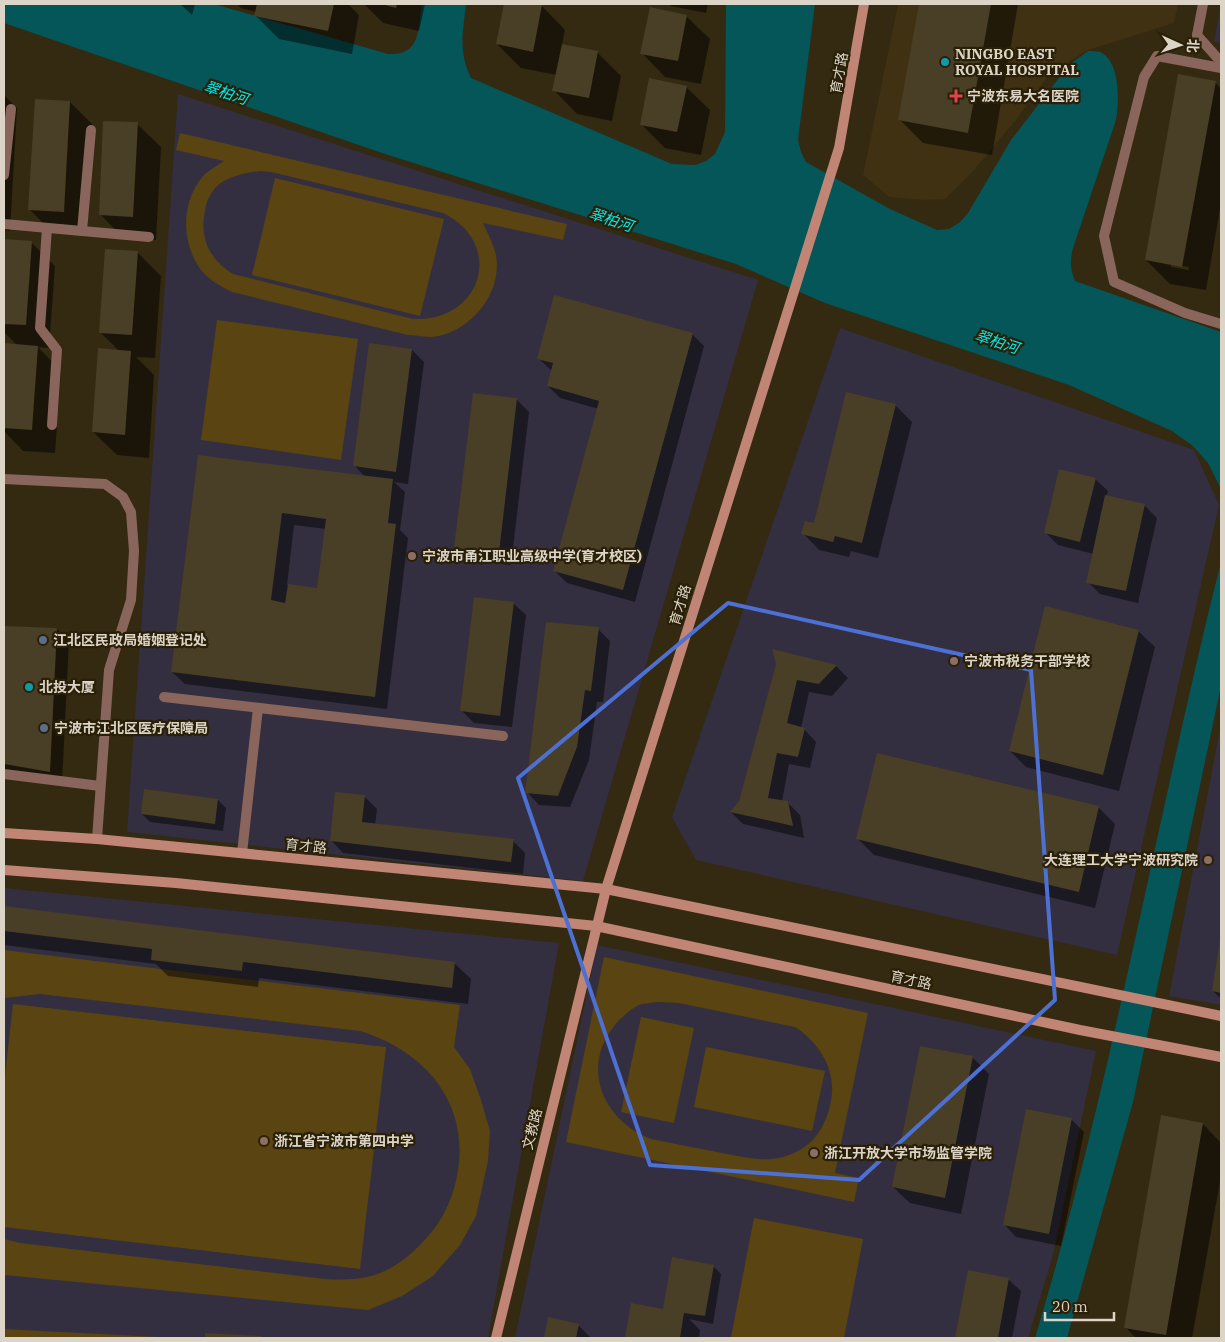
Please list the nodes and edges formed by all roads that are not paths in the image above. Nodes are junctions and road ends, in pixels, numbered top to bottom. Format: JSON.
{"nodes":[{"id":1,"x":864,"y":4,"type":"edge"},
{"id":2,"x":1203,"y":4,"type":"edge"},
{"id":3,"x":1221,"y":62,"type":"edge"},
{"id":4,"x":1221,"y":68,"type":"edge"},
{"id":5,"x":11,"y":109,"type":"dead end"},
{"id":6,"x":91,"y":130,"type":"dead end"},
{"id":7,"x":4,"y":175,"type":"edge"},
{"id":8,"x":4,"y":224,"type":"edge"},
{"id":9,"x":47,"y":228,"type":"junction"},
{"id":10,"x":82,"y":231,"type":"junction"},
{"id":11,"x":149,"y":237,"type":"dead end"},
{"id":12,"x":1221,"y":324,"type":"edge"},
{"id":13,"x":52,"y":424,"type":"dead end"},
{"id":14,"x":4,"y":479,"type":"edge"},
{"id":15,"x":164,"y":697,"type":"dead end"},
{"id":16,"x":258,"y":708,"type":"junction"},
{"id":17,"x":503,"y":736,"type":"dead end"},
{"id":18,"x":4,"y":774,"type":"edge"},
{"id":19,"x":100,"y":786,"type":"junction"},
{"id":20,"x":4,"y":834,"type":"edge"},
{"id":21,"x":97,"y":839,"type":"junction"},
{"id":22,"x":242,"y":853,"type":"junction"},
{"id":23,"x":4,"y":870,"type":"edge"},
{"id":24,"x":606,"y":889,"type":"junction"},
{"id":25,"x":596,"y":926,"type":"junction"},
{"id":26,"x":1221,"y":1016,"type":"edge"},
{"id":27,"x":1221,"y":1057,"type":"edge"},
{"id":28,"x":496,"y":1338,"type":"edge"}],
"edges":[{"from":1,"to":24,"type":"main road","name":"育才路"},
{"from":2,"to":3,"type":"street"},
{"from":4,"to":12,"type":"street"},
{"from":5,"to":7,"type":"street"},
{"from":6,"to":10,"type":"street"},
{"from":8,"to":9,"type":"street"},
{"from":9,"to":10,"type":"street"},
{"from":9,"to":13,"type":"street"},
{"from":10,"to":11,"type":"street"},
{"from":14,"to":19,"type":"street"},
{"from":15,"to":16,"type":"street"},
{"from":16,"to":17,"type":"street"},
{"from":16,"to":22,"type":"street"},
{"from":18,"to":19,"type":"street"},
{"from":19,"to":21,"type":"street"},
{"from":20,"to":21,"type":"main road","name":"育才路"},
{"from":21,"to":22,"type":"main road","name":"育才路"},
{"from":22,"to":24,"type":"main road","name":"育才路"},
{"from":23,"to":25,"type":"main road","name":"育才路"},
{"from":24,"to":25,"type":"main road","name":"育才路"},
{"from":24,"to":26,"type":"main road","name":"育才路"},
{"from":25,"to":27,"type":"main road","name":"育才路"},
{"from":25,"to":28,"type":"main road","name":"文教路"}]}
